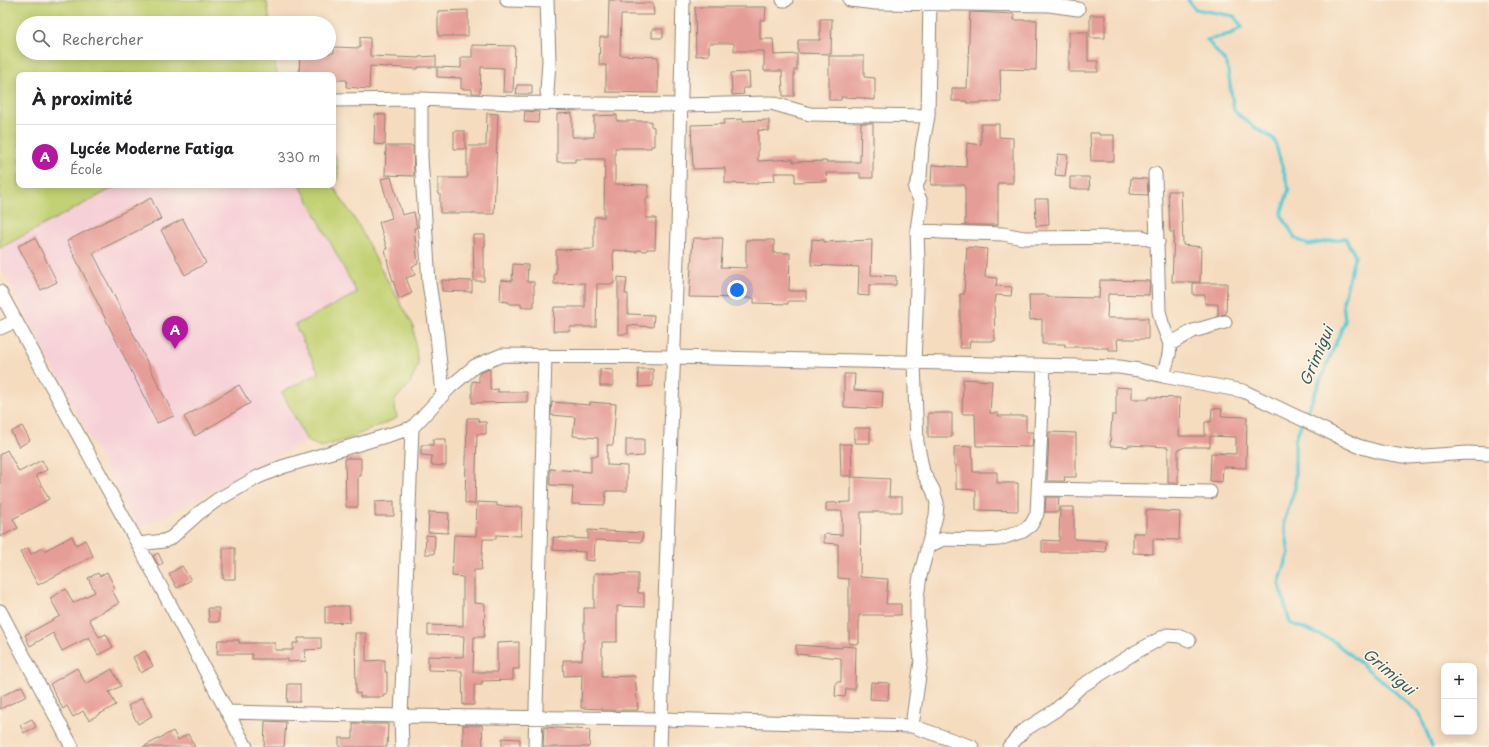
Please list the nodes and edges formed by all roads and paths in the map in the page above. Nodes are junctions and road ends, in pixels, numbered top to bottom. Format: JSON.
{"nodes":[{"id":1,"x":507,"y":0,"type":"edge"},
{"id":2,"x":547,"y":0,"type":"edge"},
{"id":3,"x":683,"y":0,"type":"edge"},
{"id":4,"x":850,"y":0,"type":"edge"},
{"id":5,"x":930,"y":1,"type":"edge"},
{"id":6,"x":1078,"y":8,"type":"dead end"},
{"id":7,"x":421,"y":99,"type":"junction"},
{"id":8,"x":336,"y":100,"type":"edge"},
{"id":9,"x":550,"y":103,"type":"junction"},
{"id":10,"x":681,"y":105,"type":"junction"},
{"id":11,"x":928,"y":116,"type":"junction"},
{"id":12,"x":1155,"y":174,"type":"dead end"},
{"id":13,"x":917,"y":230,"type":"junction"},
{"id":14,"x":1158,"y":242,"type":"junction"},
{"id":15,"x":0,"y":292,"type":"edge"},
{"id":16,"x":16,"y":321,"type":"junction"},
{"id":17,"x":1225,"y":322,"type":"dead end"},
{"id":18,"x":0,"y":328,"type":"edge"},
{"id":19,"x":1170,"y":344,"type":"junction"},
{"id":20,"x":545,"y":355,"type":"junction"},
{"id":21,"x":674,"y":357,"type":"junction"},
{"id":22,"x":914,"y":363,"type":"junction"},
{"id":23,"x":1044,"y":366,"type":"junction"},
{"id":24,"x":1162,"y":376,"type":"junction"},
{"id":25,"x":443,"y":394,"type":"junction"},
{"id":26,"x":412,"y":428,"type":"junction"},
{"id":27,"x":1489,"y":454,"type":"edge"},
{"id":28,"x":1039,"y":489,"type":"junction"},
{"id":29,"x":1210,"y":492,"type":"dead end"},
{"id":30,"x":138,"y":544,"type":"junction"},
{"id":31,"x":926,"y":547,"type":"junction"},
{"id":32,"x":0,"y":611,"type":"edge"},
{"id":33,"x":1189,"y":640,"type":"dead end"},
{"id":34,"x":228,"y":712,"type":"junction"},
{"id":35,"x":401,"y":716,"type":"junction"},
{"id":36,"x":536,"y":718,"type":"junction"},
{"id":37,"x":660,"y":719,"type":"junction"},
{"id":38,"x":912,"y":726,"type":"junction"},
{"id":39,"x":72,"y":747,"type":"edge"},
{"id":40,"x":246,"y":747,"type":"edge"},
{"id":41,"x":402,"y":747,"type":"edge"},
{"id":42,"x":535,"y":747,"type":"edge"},
{"id":43,"x":660,"y":747,"type":"edge"},
{"id":44,"x":972,"y":747,"type":"edge"},
{"id":45,"x":1010,"y":747,"type":"edge"}],
"edges":[{"from":1,"to":2,"type":"street"},
{"from":2,"to":9,"type":"street"},
{"from":3,"to":10,"type":"street"},
{"from":4,"to":5,"type":"street"},
{"from":5,"to":6,"type":"street"},
{"from":5,"to":11,"type":"street"},
{"from":7,"to":8,"type":"street"},
{"from":7,"to":9,"type":"street"},
{"from":7,"to":25,"type":"street"},
{"from":9,"to":10,"type":"street"},
{"from":10,"to":11,"type":"street"},
{"from":10,"to":21,"type":"street"},
{"from":11,"to":13,"type":"street"},
{"from":12,"to":14,"type":"street"},
{"from":13,"to":14,"type":"street"},
{"from":13,"to":22,"type":"street"},
{"from":14,"to":19,"type":"street"},
{"from":15,"to":16,"type":"street"},
{"from":16,"to":18,"type":"street"},
{"from":16,"to":30,"type":"street"},
{"from":17,"to":19,"type":"street"},
{"from":19,"to":24,"type":"street"},
{"from":20,"to":21,"type":"street"},
{"from":20,"to":25,"type":"street"},
{"from":20,"to":36,"type":"street"},
{"from":21,"to":22,"type":"street"},
{"from":21,"to":37,"type":"street"},
{"from":22,"to":23,"type":"street"},
{"from":22,"to":31,"type":"street"},
{"from":23,"to":24,"type":"street"},
{"from":23,"to":28,"type":"street"},
{"from":24,"to":27,"type":"street"},
{"from":25,"to":26,"type":"street"},
{"from":26,"to":30,"type":"street"},
{"from":26,"to":35,"type":"street"},
{"from":28,"to":29,"type":"street"},
{"from":28,"to":31,"type":"street"},
{"from":30,"to":34,"type":"street"},
{"from":31,"to":38,"type":"street"},
{"from":32,"to":39,"type":"street"},
{"from":33,"to":45,"type":"street"},
{"from":34,"to":35,"type":"street"},
{"from":34,"to":40,"type":"street"},
{"from":35,"to":36,"type":"street"},
{"from":35,"to":41,"type":"street"},
{"from":36,"to":37,"type":"street"},
{"from":36,"to":42,"type":"street"},
{"from":37,"to":38,"type":"street"},
{"from":37,"to":43,"type":"street"},
{"from":38,"to":44,"type":"street"}]}
